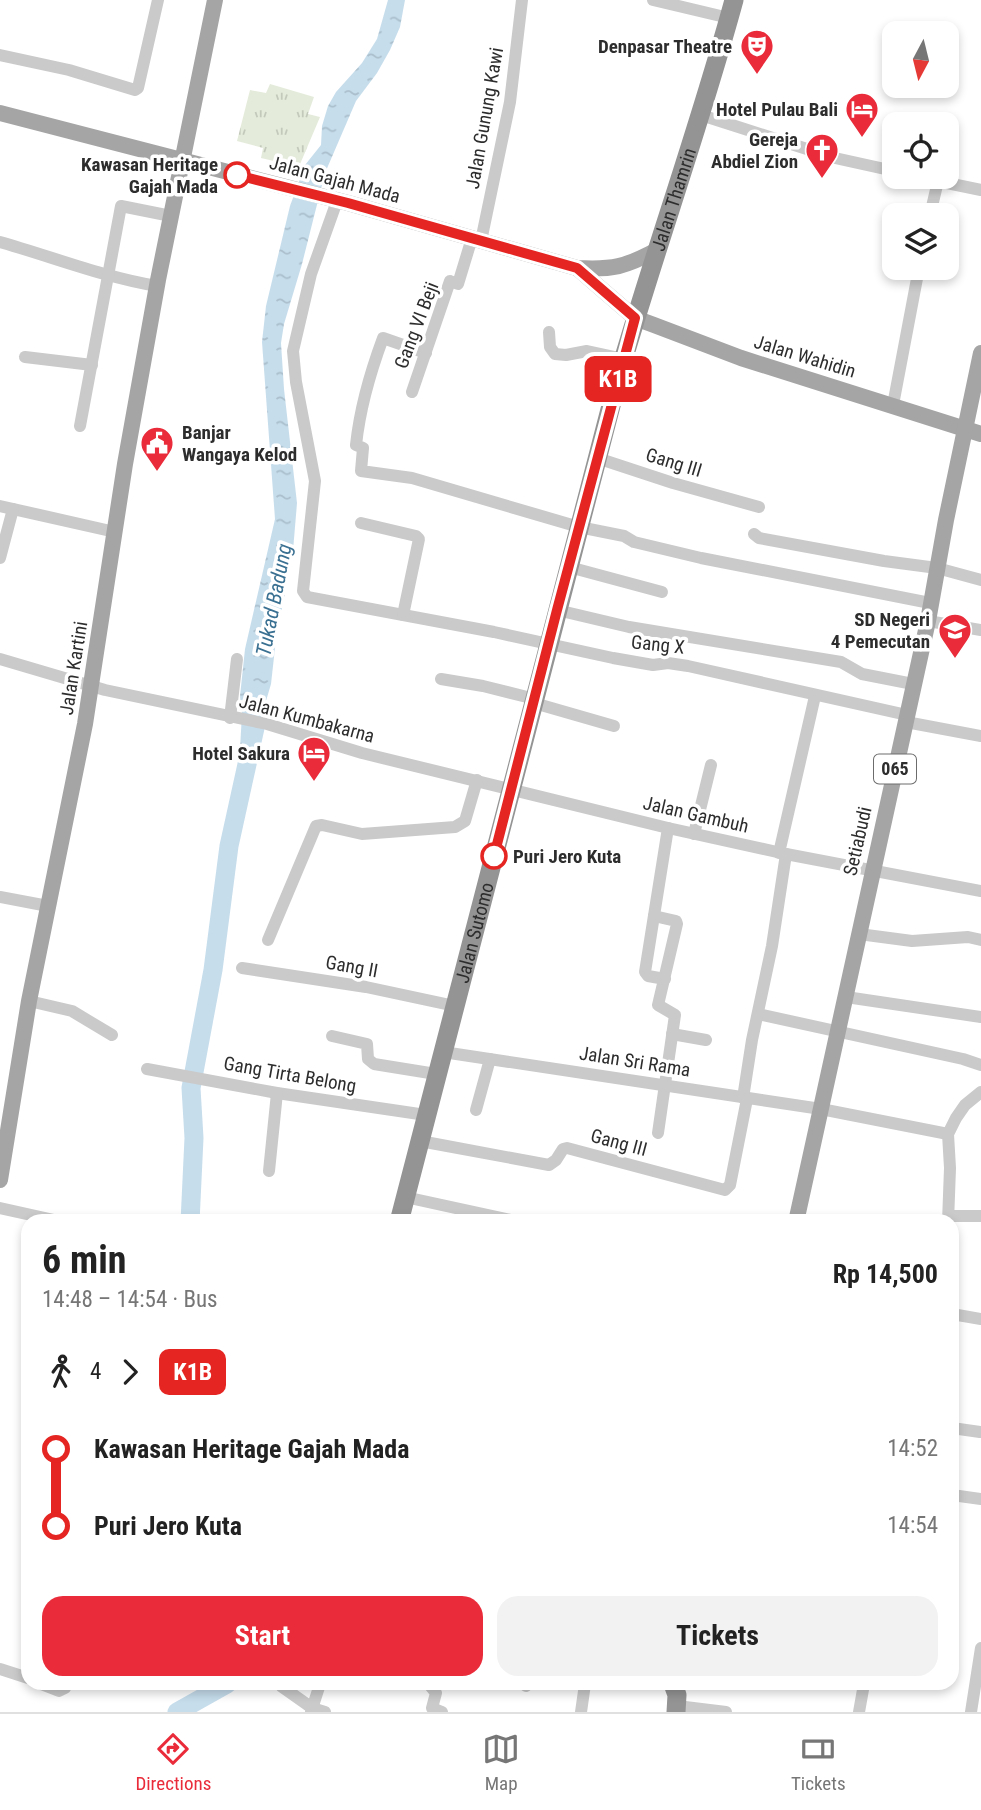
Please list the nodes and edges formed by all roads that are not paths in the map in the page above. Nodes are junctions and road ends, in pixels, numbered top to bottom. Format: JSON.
{"nodes":[{"id":1,"x":158,"y":0,"type":"edge"},
{"id":2,"x":522,"y":0,"type":"edge"},
{"id":3,"x":653,"y":0,"type":"edge"},
{"id":4,"x":214,"y":1,"type":"edge"},
{"id":5,"x":732,"y":9,"type":"edge"},
{"id":6,"x":0,"y":55,"type":"edge"},
{"id":7,"x":0,"y":113,"type":"edge"},
{"id":8,"x":701,"y":115,"type":"junction"},
{"id":9,"x":181,"y":161,"type":"junction"},
{"id":10,"x":882,"y":168,"type":"edge"},
{"id":11,"x":959,"y":186,"type":"edge"},
{"id":12,"x":981,"y":190,"type":"edge"},
{"id":13,"x":334,"y":200,"type":"junction"},
{"id":14,"x":171,"y":216,"type":"junction"},
{"id":15,"x":476,"y":240,"type":"junction"},
{"id":16,"x":0,"y":242,"type":"edge"},
{"id":17,"x":657,"y":250,"type":"junction"},
{"id":18,"x":577,"y":268,"type":"junction"},
{"id":19,"x":108,"y":277,"type":"junction"},
{"id":20,"x":917,"y":280,"type":"edge"},
{"id":21,"x":157,"y":286,"type":"junction"},
{"id":22,"x":635,"y":318,"type":"junction"},
{"id":23,"x":549,"y":332,"type":"dead end"},
{"id":24,"x":426,"y":352,"type":"junction"},
{"id":25,"x":981,"y":353,"type":"edge"},
{"id":26,"x":25,"y":357,"type":"dead end"},
{"id":27,"x":624,"y":359,"type":"junction"},
{"id":28,"x":92,"y":365,"type":"junction"},
{"id":29,"x":412,"y":392,"type":"dead end"},
{"id":30,"x":893,"y":405,"type":"junction"},
{"id":31,"x":80,"y":426,"type":"dead end"},
{"id":32,"x":965,"y":428,"type":"junction"},
{"id":33,"x":981,"y":434,"type":"edge"},
{"id":34,"x":597,"y":458,"type":"junction"},
{"id":35,"x":6,"y":507,"type":"edge"},
{"id":36,"x":759,"y":507,"type":"dead end"},
{"id":37,"x":361,"y":523,"type":"dead end"},
{"id":38,"x":579,"y":527,"type":"junction"},
{"id":39,"x":115,"y":532,"type":"junction"},
{"id":40,"x":754,"y":534,"type":"dead end"},
{"id":41,"x":0,"y":558,"type":"edge"},
{"id":42,"x":569,"y":567,"type":"junction"},
{"id":43,"x":937,"y":568,"type":"junction"},
{"id":44,"x":981,"y":580,"type":"edge"},
{"id":45,"x":663,"y":592,"type":"dead end"},
{"id":46,"x":930,"y":603,"type":"junction"},
{"id":47,"x":557,"y":610,"type":"junction"},
{"id":48,"x":403,"y":615,"type":"junction"},
{"id":49,"x":928,"y":621,"type":"junction"},
{"id":50,"x":981,"y":630,"type":"edge"},
{"id":51,"x":549,"y":645,"type":"junction"},
{"id":52,"x":0,"y":659,"type":"edge"},
{"id":53,"x":237,"y":659,"type":"dead end"},
{"id":54,"x":441,"y":679,"type":"dead end"},
{"id":55,"x":914,"y":684,"type":"junction"},
{"id":56,"x":92,"y":686,"type":"junction"},
{"id":57,"x":815,"y":696,"type":"junction"},
{"id":58,"x":534,"y":701,"type":"junction"},
{"id":59,"x":906,"y":718,"type":"junction"},
{"id":60,"x":234,"y":719,"type":"junction"},
{"id":61,"x":614,"y":726,"type":"dead end"},
{"id":62,"x":981,"y":737,"type":"edge"},
{"id":63,"x":711,"y":765,"type":"dead end"},
{"id":64,"x":477,"y":780,"type":"junction"},
{"id":65,"x":512,"y":789,"type":"junction"},
{"id":66,"x":668,"y":828,"type":"junction"},
{"id":67,"x":694,"y":834,"type":"junction"},
{"id":68,"x":783,"y":854,"type":"junction"},
{"id":69,"x":872,"y":870,"type":"junction"},
{"id":70,"x":981,"y":891,"type":"edge"},
{"id":71,"x":0,"y":897,"type":"edge"},
{"id":72,"x":49,"y":902,"type":"junction"},
{"id":73,"x":654,"y":916,"type":"junction"},
{"id":74,"x":859,"y":934,"type":"junction"},
{"id":75,"x":268,"y":940,"type":"dead end"},
{"id":76,"x":981,"y":940,"type":"edge"},
{"id":77,"x":242,"y":968,"type":"dead end"},
{"id":78,"x":665,"y":979,"type":"junction"},
{"id":79,"x":846,"y":997,"type":"junction"},
{"id":80,"x":29,"y":1001,"type":"junction"},
{"id":81,"x":455,"y":1006,"type":"junction"},
{"id":82,"x":758,"y":1014,"type":"junction"},
{"id":83,"x":981,"y":1017,"type":"edge"},
{"id":84,"x":839,"y":1031,"type":"junction"},
{"id":85,"x":672,"y":1034,"type":"junction"},
{"id":86,"x":112,"y":1035,"type":"dead end"},
{"id":87,"x":332,"y":1036,"type":"dead end"},
{"id":88,"x":706,"y":1040,"type":"dead end"},
{"id":89,"x":443,"y":1052,"type":"junction"},
{"id":90,"x":489,"y":1059,"type":"junction"},
{"id":91,"x":981,"y":1065,"type":"edge"},
{"id":92,"x":147,"y":1069,"type":"dead end"},
{"id":93,"x":436,"y":1074,"type":"junction"},
{"id":94,"x":665,"y":1085,"type":"junction"},
{"id":95,"x":981,"y":1092,"type":"edge"},
{"id":96,"x":277,"y":1093,"type":"junction"},
{"id":97,"x":745,"y":1099,"type":"junction"},
{"id":98,"x":821,"y":1109,"type":"junction"},
{"id":99,"x":476,"y":1110,"type":"dead end"},
{"id":100,"x":426,"y":1115,"type":"junction"},
{"id":101,"x":658,"y":1133,"type":"dead end"},
{"id":102,"x":948,"y":1134,"type":"junction"},
{"id":103,"x":420,"y":1141,"type":"junction"},
{"id":104,"x":269,"y":1171,"type":"dead end"},
{"id":105,"x":1,"y":1172,"type":"edge"},
{"id":106,"x":405,"y":1197,"type":"junction"},
{"id":107,"x":0,"y":1208,"type":"edge"},
{"id":108,"x":27,"y":1214,"type":"edge"},
{"id":109,"x":401,"y":1214,"type":"edge"},
{"id":110,"x":483,"y":1214,"type":"edge"},
{"id":111,"x":798,"y":1214,"type":"edge"},
{"id":112,"x":948,"y":1214,"type":"edge"},
{"id":113,"x":981,"y":1216,"type":"edge"},
{"id":114,"x":959,"y":1218,"type":"edge"},
{"id":115,"x":959,"y":1315,"type":"edge"},
{"id":116,"x":981,"y":1319,"type":"edge"},
{"id":117,"x":959,"y":1430,"type":"edge"},
{"id":118,"x":980,"y":1432,"type":"edge"},
{"id":119,"x":959,"y":1496,"type":"edge"},
{"id":120,"x":981,"y":1499,"type":"edge"},
{"id":121,"x":981,"y":1648,"type":"edge"},
{"id":122,"x":0,"y":1669,"type":"edge"},
{"id":123,"x":21,"y":1676,"type":"edge"},
{"id":124,"x":286,"y":1690,"type":"edge"},
{"id":125,"x":318,"y":1690,"type":"edge"},
{"id":126,"x":433,"y":1690,"type":"edge"},
{"id":127,"x":584,"y":1690,"type":"edge"},
{"id":128,"x":863,"y":1690,"type":"edge"},
{"id":129,"x":676,"y":1696,"type":"edge"},
{"id":130,"x":978,"y":1697,"type":"edge"},
{"id":131,"x":311,"y":1710,"type":"edge"},
{"id":132,"x":325,"y":1712,"type":"edge"},
{"id":133,"x":442,"y":1712,"type":"edge"},
{"id":134,"x":581,"y":1712,"type":"edge"},
{"id":135,"x":726,"y":1712,"type":"edge"},
{"id":136,"x":859,"y":1712,"type":"edge"},
{"id":137,"x":971,"y":1712,"type":"edge"}],
"edges":[{"from":1,"to":6,"type":"street"},
{"from":2,"to":15,"type":"street","name":"Jalan Gunung Kawi"},
{"from":3,"to":5,"type":"street"},
{"from":4,"to":9,"type":"main road","name":"Jalan Kartini"},
{"from":5,"to":8,"type":"highway","name":"Jalan Thamrin"},
{"from":7,"to":9,"type":"main road","name":"Jalan Gajah Mada"},
{"from":8,"to":10,"type":"street"},
{"from":8,"to":17,"type":"highway","name":"Jalan Thamrin"},
{"from":9,"to":13,"type":"main road","name":"Jalan Gajah Mada"},
{"from":9,"to":14,"type":"main road","name":"Jalan Kartini"},
{"from":11,"to":12,"type":"street"},
{"from":13,"to":15,"type":"main road","name":"Jalan Gajah Mada"},
{"from":13,"to":48,"type":"street","name":"Gang X"},
{"from":14,"to":19,"type":"street"},
{"from":14,"to":21,"type":"main road","name":"Jalan Kartini"},
{"from":15,"to":18,"type":"main road","name":"Jalan Gajah Mada"},
{"from":15,"to":24,"type":"street","name":"Gang VI Beji"},
{"from":16,"to":19,"type":"street"},
{"from":17,"to":18,"type":"main road","name":"Jalan Gajah Mada"},
{"from":17,"to":22,"type":"highway","name":"Jalan Thamrin"},
{"from":18,"to":22,"type":"main road","name":"Jalan Gajah Mada"},
{"from":19,"to":21,"type":"street"},
{"from":19,"to":28,"type":"street"},
{"from":20,"to":30,"type":"street"},
{"from":21,"to":39,"type":"main road","name":"Jalan Kartini"},
{"from":22,"to":27,"type":"highway","name":"Jalan Sutomo"},
{"from":22,"to":30,"type":"main road","name":"Jalan Wahidin"},
{"from":23,"to":27,"type":"street"},
{"from":24,"to":29,"type":"street","name":"Gang VI Beji"},
{"from":24,"to":38,"type":"street"},
{"from":25,"to":32,"type":"main road","name":"Setiabudi"},
{"from":26,"to":28,"type":"street"},
{"from":27,"to":34,"type":"highway","name":"Jalan Sutomo"},
{"from":28,"to":31,"type":"street"},
{"from":30,"to":32,"type":"main road","name":"Jalan Wahidin"},
{"from":32,"to":33,"type":"main road","name":"Jalan Wahidin"},
{"from":32,"to":43,"type":"main road","name":"Setiabudi","number":"065"},
{"from":34,"to":36,"type":"street","name":"Gang III"},
{"from":34,"to":38,"type":"highway","name":"Jalan Sutomo"},
{"from":35,"to":39,"type":"street"},
{"from":35,"to":41,"type":"street"},
{"from":37,"to":48,"type":"street"},
{"from":38,"to":42,"type":"highway","name":"Jalan Sutomo"},
{"from":38,"to":46,"type":"street"},
{"from":39,"to":56,"type":"main road","name":"Jalan Kartini"},
{"from":40,"to":43,"type":"street"},
{"from":42,"to":45,"type":"street"},
{"from":42,"to":47,"type":"highway","name":"Jalan Sutomo"},
{"from":43,"to":44,"type":"street"},
{"from":43,"to":46,"type":"main road","name":"Setiabudi","number":"065"},
{"from":46,"to":49,"type":"main road","name":"Setiabudi","number":"065"},
{"from":47,"to":51,"type":"highway","name":"Jalan Sutomo"},
{"from":47,"to":55,"type":"street"},
{"from":48,"to":51,"type":"street","name":"Gang X"},
{"from":49,"to":50,"type":"street"},
{"from":49,"to":55,"type":"main road","name":"Setiabudi","number":"065"},
{"from":51,"to":57,"type":"street","name":"Gang X"},
{"from":51,"to":58,"type":"highway","name":"Jalan Sutomo"},
{"from":52,"to":56,"type":"street","name":"Jalan Kumbakarna"},
{"from":53,"to":60,"type":"street"},
{"from":54,"to":58,"type":"street"},
{"from":55,"to":59,"type":"main road","name":"Setiabudi","number":"065"},
{"from":56,"to":60,"type":"street","name":"Jalan Kumbakarna"},
{"from":56,"to":72,"type":"main road","name":"Jalan Kartini"},
{"from":57,"to":59,"type":"street","name":"Gang X"},
{"from":57,"to":68,"type":"street"},
{"from":58,"to":61,"type":"street"},
{"from":58,"to":65,"type":"highway","name":"Jalan Sutomo"},
{"from":59,"to":62,"type":"street","name":"Gang X"},
{"from":59,"to":69,"type":"main road","name":"Setiabudi","number":"065"},
{"from":60,"to":64,"type":"street","name":"Jalan Kumbakarna"},
{"from":63,"to":67,"type":"street"},
{"from":64,"to":65,"type":"street","name":"Jalan Kumbakarna"},
{"from":64,"to":75,"type":"street"},
{"from":65,"to":66,"type":"street","name":"Jalan Gambuh"},
{"from":65,"to":81,"type":"highway","name":"Jalan Sutomo"},
{"from":66,"to":67,"type":"street","name":"Jalan Gambuh"},
{"from":66,"to":73,"type":"street"},
{"from":67,"to":68,"type":"street","name":"Jalan Gambuh"},
{"from":68,"to":69,"type":"street","name":"Jalan Gambuh"},
{"from":68,"to":82,"type":"street"},
{"from":69,"to":70,"type":"street","name":"Jalan Gambuh"},
{"from":69,"to":74,"type":"main road","name":"Setiabudi","number":"065"},
{"from":71,"to":72,"type":"street"},
{"from":72,"to":80,"type":"main road","name":"Jalan Kartini"},
{"from":73,"to":78,"type":"street"},
{"from":73,"to":78,"type":"street"},
{"from":74,"to":76,"type":"street"},
{"from":74,"to":79,"type":"main road","name":"Setiabudi","number":"065"},
{"from":77,"to":81,"type":"street","name":"Gang II"},
{"from":78,"to":85,"type":"street"},
{"from":79,"to":83,"type":"street"},
{"from":79,"to":84,"type":"main road","name":"Setiabudi","number":"065"},
{"from":80,"to":86,"type":"street"},
{"from":80,"to":105,"type":"main road","name":"Jalan Kartini"},
{"from":81,"to":89,"type":"highway","name":"Jalan Sutomo"},
{"from":82,"to":84,"type":"street"},
{"from":82,"to":97,"type":"street"},
{"from":84,"to":91,"type":"street"},
{"from":84,"to":98,"type":"main road","name":"Setiabudi","number":"065"},
{"from":85,"to":88,"type":"street"},
{"from":85,"to":94,"type":"street"},
{"from":87,"to":93,"type":"street"},
{"from":89,"to":90,"type":"street","name":"Jalan Sri Rama"},
{"from":89,"to":93,"type":"highway","name":"Jalan Sutomo"},
{"from":90,"to":94,"type":"street","name":"Jalan Sri Rama"},
{"from":90,"to":99,"type":"street"},
{"from":92,"to":96,"type":"street","name":"Gang Tirta Belong"},
{"from":93,"to":100,"type":"highway","name":"Jalan Sutomo"},
{"from":94,"to":97,"type":"street","name":"Jalan Sri Rama"},
{"from":94,"to":101,"type":"street"},
{"from":95,"to":102,"type":"street"},
{"from":96,"to":100,"type":"street","name":"Gang Tirta Belong"},
{"from":96,"to":104,"type":"street"},
{"from":97,"to":98,"type":"street","name":"Jalan Sri Rama"},
{"from":97,"to":103,"type":"street","name":"Gang III"},
{"from":98,"to":102,"type":"street","name":"Jalan Sri Rama"},
{"from":98,"to":111,"type":"main road","name":"Setiabudi","number":"065"},
{"from":100,"to":103,"type":"highway","name":"Jalan Sutomo"},
{"from":102,"to":112,"type":"street"},
{"from":103,"to":106,"type":"highway","name":"Jalan Sutomo"},
{"from":106,"to":109,"type":"highway","name":"Jalan Sutomo"},
{"from":106,"to":110,"type":"street"},
{"from":107,"to":108,"type":"street"},
{"from":113,"to":114,"type":"street"},
{"from":115,"to":116,"type":"street"},
{"from":117,"to":118,"type":"street"},
{"from":119,"to":120,"type":"street"},
{"from":121,"to":130,"type":"street"},
{"from":122,"to":123,"type":"street"},
{"from":124,"to":131,"type":"street"},
{"from":125,"to":131,"type":"street"},
{"from":126,"to":133,"type":"street"},
{"from":127,"to":134,"type":"street"},
{"from":128,"to":136,"type":"street"},
{"from":129,"to":135,"type":"street"},
{"from":130,"to":137,"type":"street"},
{"from":131,"to":132,"type":"street"}]}
